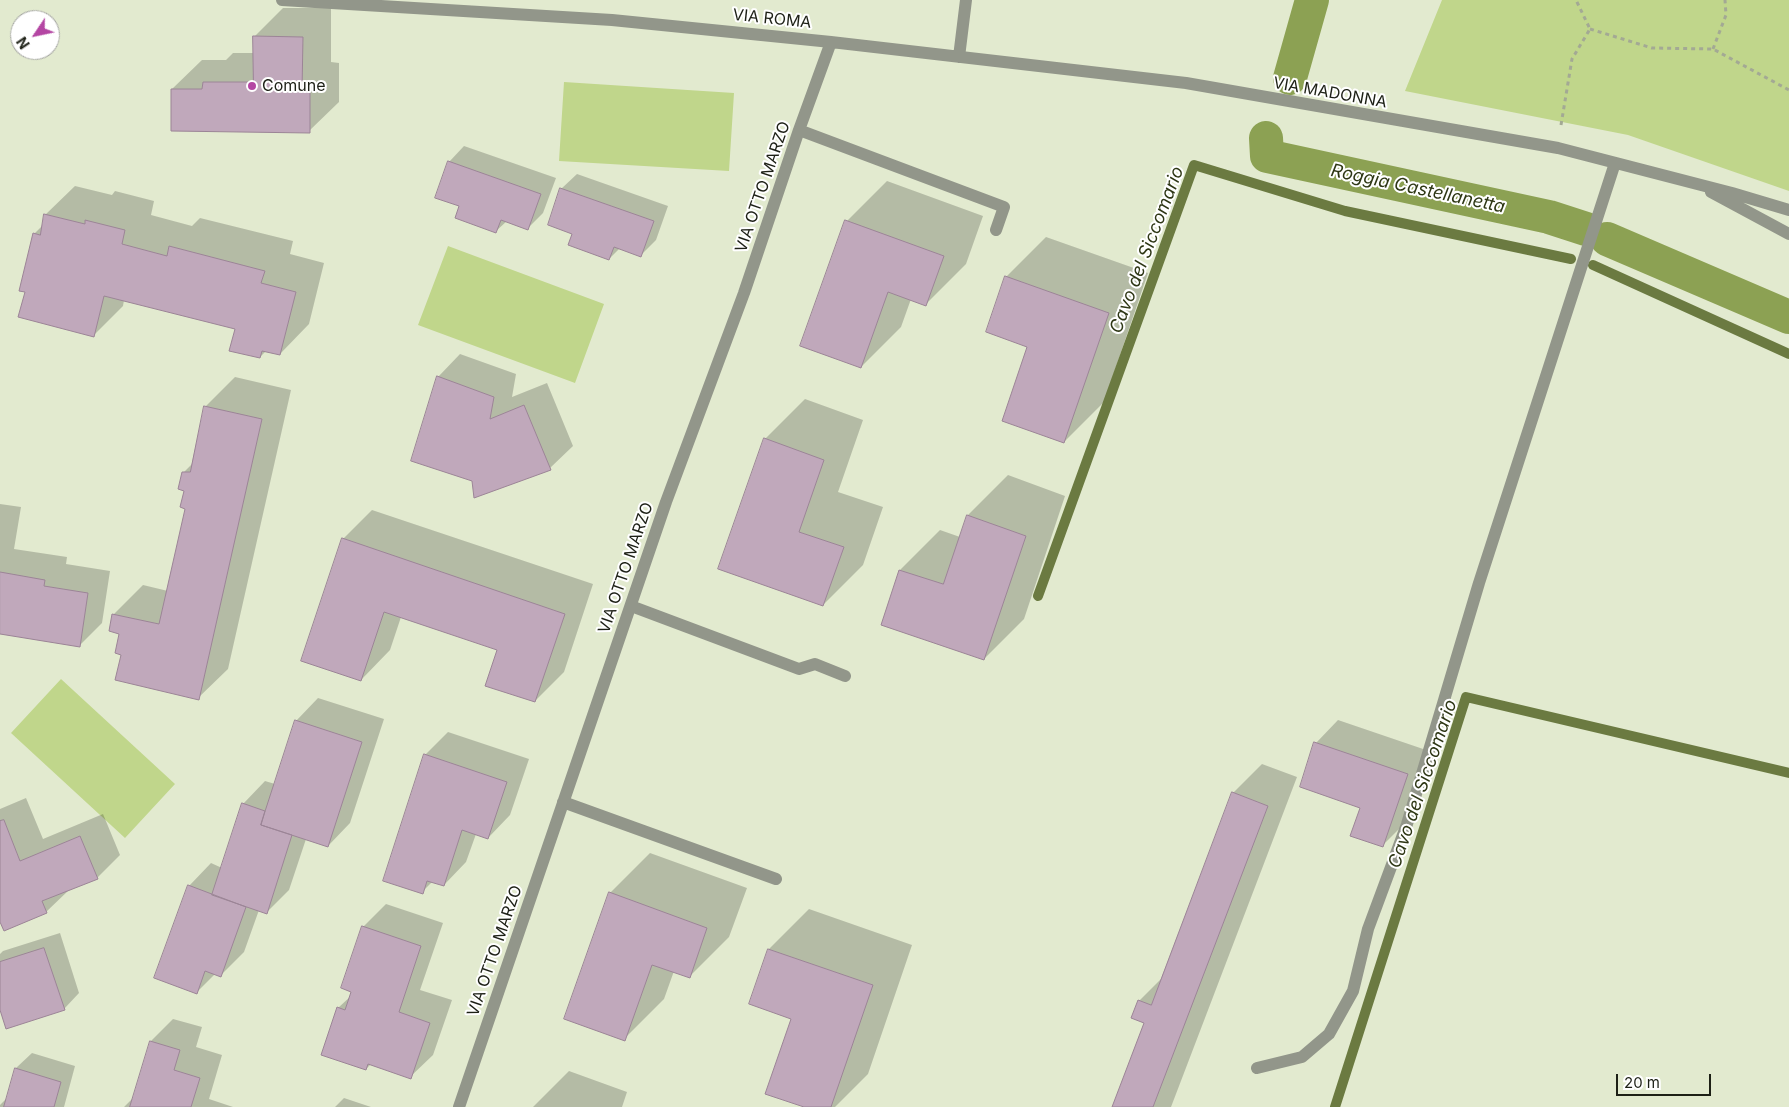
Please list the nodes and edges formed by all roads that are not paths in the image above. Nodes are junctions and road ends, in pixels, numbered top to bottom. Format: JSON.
{"nodes":[{"id":1,"x":282,"y":0,"type":"edge"},
{"id":2,"x":966,"y":0,"type":"edge"},
{"id":3,"x":831,"y":42,"type":"junction"},
{"id":4,"x":959,"y":57,"type":"junction"},
{"id":5,"x":799,"y":130,"type":"junction"},
{"id":6,"x":1616,"y":163,"type":"junction"},
{"id":7,"x":1691,"y":182,"type":"junction"},
{"id":8,"x":1789,"y":210,"type":"edge"},
{"id":9,"x":996,"y":230,"type":"dead end"},
{"id":10,"x":1789,"y":234,"type":"edge"},
{"id":11,"x":631,"y":606,"type":"junction"},
{"id":12,"x":845,"y":676,"type":"dead end"},
{"id":13,"x":563,"y":802,"type":"junction"},
{"id":14,"x":776,"y":879,"type":"dead end"},
{"id":15,"x":1257,"y":1068,"type":"dead end"},
{"id":16,"x":459,"y":1107,"type":"edge"}],
"edges":[{"from":1,"to":3,"type":"street","name":"VIA ROMA"},
{"from":2,"to":4,"type":"street"},
{"from":3,"to":4,"type":"street","name":"VIA ROMA"},
{"from":3,"to":5,"type":"street","name":"VIA OTTO MARZO"},
{"from":4,"to":6,"type":"street","name":"VIA MADONNA"},
{"from":5,"to":9,"type":"street"},
{"from":5,"to":11,"type":"street","name":"VIA OTTO MARZO"},
{"from":6,"to":7,"type":"street","name":"VIA MADONNA"},
{"from":6,"to":15,"type":"street"},
{"from":7,"to":8,"type":"street"},
{"from":7,"to":10,"type":"street"},
{"from":11,"to":12,"type":"street"},
{"from":11,"to":13,"type":"street","name":"VIA OTTO MARZO"},
{"from":13,"to":14,"type":"street"},
{"from":13,"to":16,"type":"street","name":"VIA OTTO MARZO"}]}
